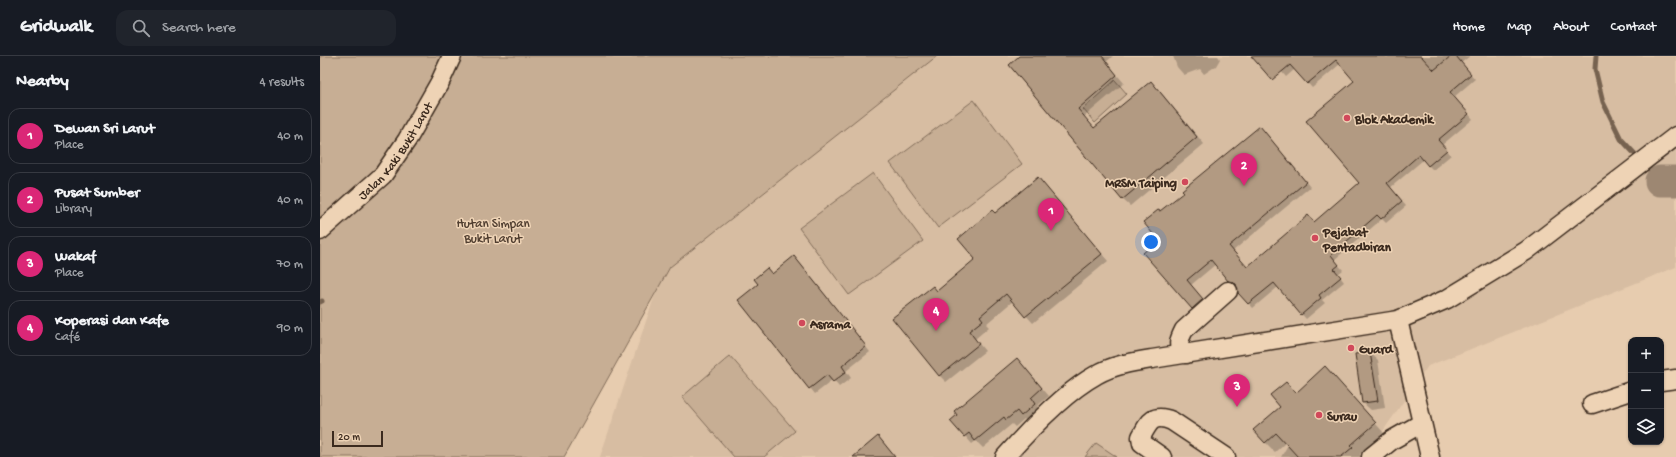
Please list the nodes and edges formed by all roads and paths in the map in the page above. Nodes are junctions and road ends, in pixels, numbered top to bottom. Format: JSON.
{"nodes":[{"id":1,"x":452,"y":56,"type":"edge"},
{"id":2,"x":1676,"y":136,"type":"edge"},
{"id":3,"x":320,"y":231,"type":"edge"},
{"id":4,"x":1228,"y":291,"type":"dead end"},
{"id":5,"x":1398,"y":320,"type":"junction"},
{"id":6,"x":1186,"y":354,"type":"junction"},
{"id":7,"x":1676,"y":379,"type":"edge"},
{"id":8,"x":1664,"y":381,"type":"edge"},
{"id":9,"x":1628,"y":392,"type":"edge"},
{"id":10,"x":1592,"y":404,"type":"dead end"},
{"id":11,"x":1422,"y":423,"type":"junction"},
{"id":12,"x":1005,"y":457,"type":"edge"},
{"id":13,"x":1162,"y":457,"type":"edge"},
{"id":14,"x":1226,"y":457,"type":"edge"},
{"id":15,"x":1372,"y":457,"type":"edge"},
{"id":16,"x":1430,"y":457,"type":"edge"}],
"edges":[{"from":1,"to":3,"type":"street","name":"Jalan Kaki Bukit Larut"},
{"from":2,"to":5,"type":"street"},
{"from":4,"to":6,"type":"street"},
{"from":5,"to":6,"type":"street"},
{"from":5,"to":11,"type":"street"},
{"from":6,"to":12,"type":"street"},
{"from":7,"to":8,"type":"street"},
{"from":9,"to":10,"type":"street"},
{"from":11,"to":15,"type":"street"},
{"from":11,"to":16,"type":"street"},
{"from":13,"to":14,"type":"street"}]}
